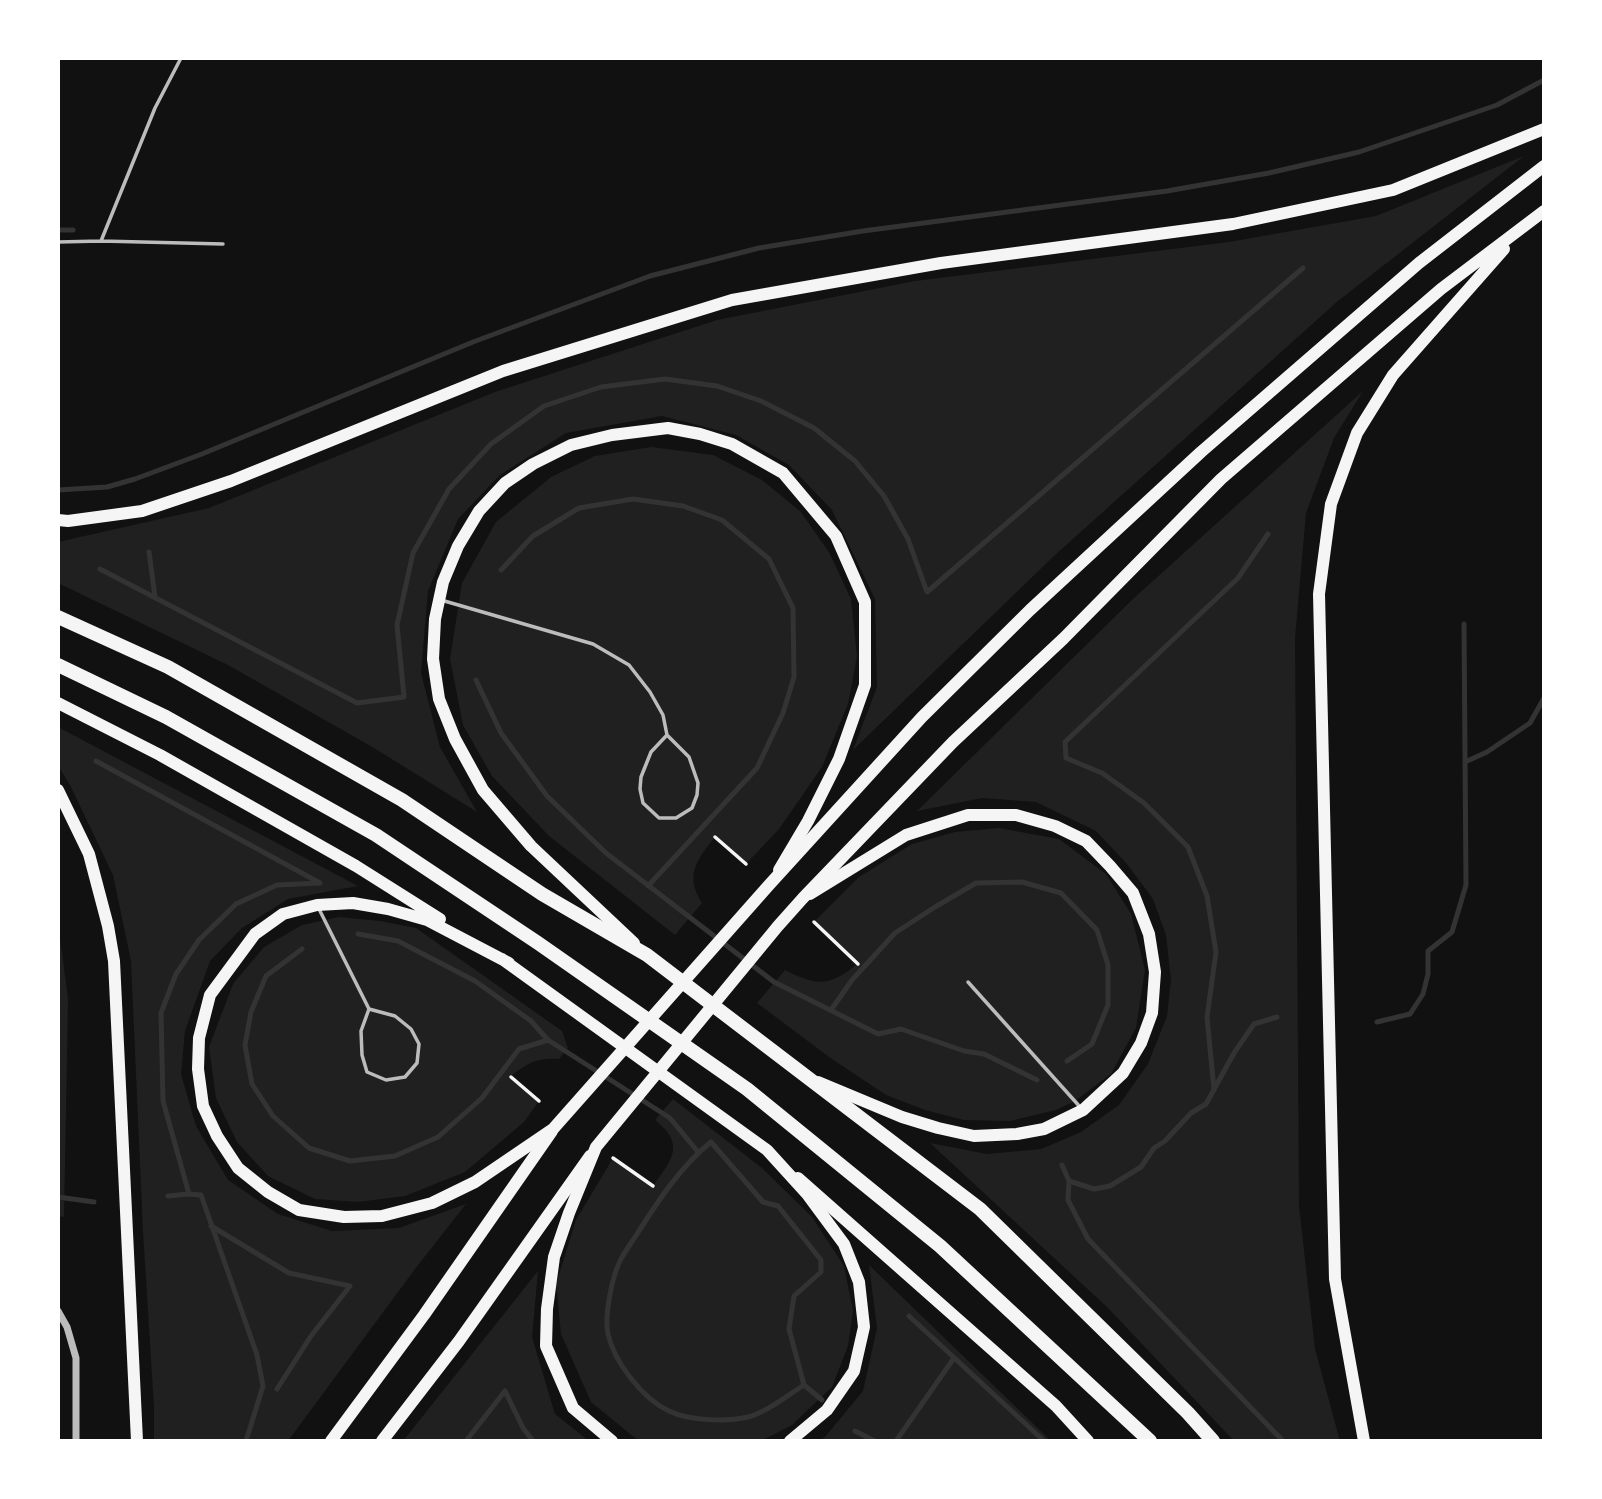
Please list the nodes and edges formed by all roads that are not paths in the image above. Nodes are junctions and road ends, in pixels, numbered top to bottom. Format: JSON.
{"nodes":[{"id":1,"x":181,"y":58,"type":"edge"},
{"id":2,"x":1544,"y":129,"type":"edge"},
{"id":3,"x":1544,"y":166,"type":"edge"},
{"id":4,"x":1544,"y":211,"type":"edge"},
{"id":5,"x":1512,"y":236,"type":"junction"},
{"id":6,"x":101,"y":241,"type":"junction"},
{"id":7,"x":58,"y":242,"type":"edge"},
{"id":8,"x":223,"y":244,"type":"dead end"},
{"id":9,"x":58,"y":520,"type":"edge"},
{"id":10,"x":439,"y":599,"type":"junction"},
{"id":11,"x":58,"y":617,"type":"edge"},
{"id":12,"x":58,"y":665,"type":"edge"},
{"id":13,"x":58,"y":703,"type":"edge"},
{"id":14,"x":667,"y":735,"type":"junction"},
{"id":15,"x":58,"y":790,"type":"edge"},
{"id":16,"x":769,"y":885,"type":"junction"},
{"id":17,"x":803,"y":898,"type":"junction"},
{"id":18,"x":317,"y":905,"type":"junction"},
{"id":19,"x":646,"y":955,"type":"junction"},
{"id":20,"x":509,"y":963,"type":"junction"},
{"id":21,"x":968,"y":982,"type":"dead end"},
{"id":22,"x":369,"y":1009,"type":"junction"},
{"id":23,"x":811,"y":1079,"type":"junction"},
{"id":24,"x":1083,"y":1110,"type":"junction"},
{"id":25,"x":558,"y":1124,"type":"junction"},
{"id":26,"x":596,"y":1147,"type":"junction"},
{"id":27,"x":766,"y":1150,"type":"junction"},
{"id":28,"x":58,"y":1311,"type":"edge"},
{"id":29,"x":76,"y":1441,"type":"edge"},
{"id":30,"x":137,"y":1441,"type":"edge"},
{"id":31,"x":331,"y":1441,"type":"edge"},
{"id":32,"x":382,"y":1441,"type":"edge"},
{"id":33,"x":611,"y":1441,"type":"edge"},
{"id":34,"x":790,"y":1441,"type":"edge"},
{"id":35,"x":1088,"y":1441,"type":"edge"},
{"id":36,"x":1150,"y":1441,"type":"edge"},
{"id":37,"x":1213,"y":1441,"type":"edge"},
{"id":38,"x":1364,"y":1441,"type":"edge"}],
"edges":[{"from":1,"to":6,"type":"lane"},
{"from":2,"to":9,"type":"main road"},
{"from":3,"to":16,"type":"main road"},
{"from":4,"to":5,"type":"main road"},
{"from":5,"to":17,"type":"main road"},
{"from":5,"to":38,"type":"main road"},
{"from":6,"to":7,"type":"lane"},
{"from":6,"to":8,"type":"lane"},
{"from":10,"to":14,"type":"lane"},
{"from":10,"to":16,"type":"main road"},
{"from":10,"to":19,"type":"main road"},
{"from":11,"to":19,"type":"highway"},
{"from":12,"to":36,"type":"highway"},
{"from":13,"to":20,"type":"main road"},
{"from":14,"to":14,"type":"lane"},
{"from":15,"to":30,"type":"main road"},
{"from":16,"to":25,"type":"main road"},
{"from":17,"to":24,"type":"main road"},
{"from":17,"to":26,"type":"main road"},
{"from":18,"to":20,"type":"main road"},
{"from":18,"to":22,"type":"lane"},
{"from":18,"to":25,"type":"main road"},
{"from":19,"to":23,"type":"highway"},
{"from":20,"to":27,"type":"main road"},
{"from":21,"to":24,"type":"lane"},
{"from":22,"to":22,"type":"lane"},
{"from":23,"to":24,"type":"main road"},
{"from":23,"to":37,"type":"highway"},
{"from":25,"to":31,"type":"main road"},
{"from":26,"to":32,"type":"main road"},
{"from":26,"to":33,"type":"main road"},
{"from":27,"to":34,"type":"main road"},
{"from":27,"to":35,"type":"main road"},
{"from":28,"to":29,"type":"street"}]}
